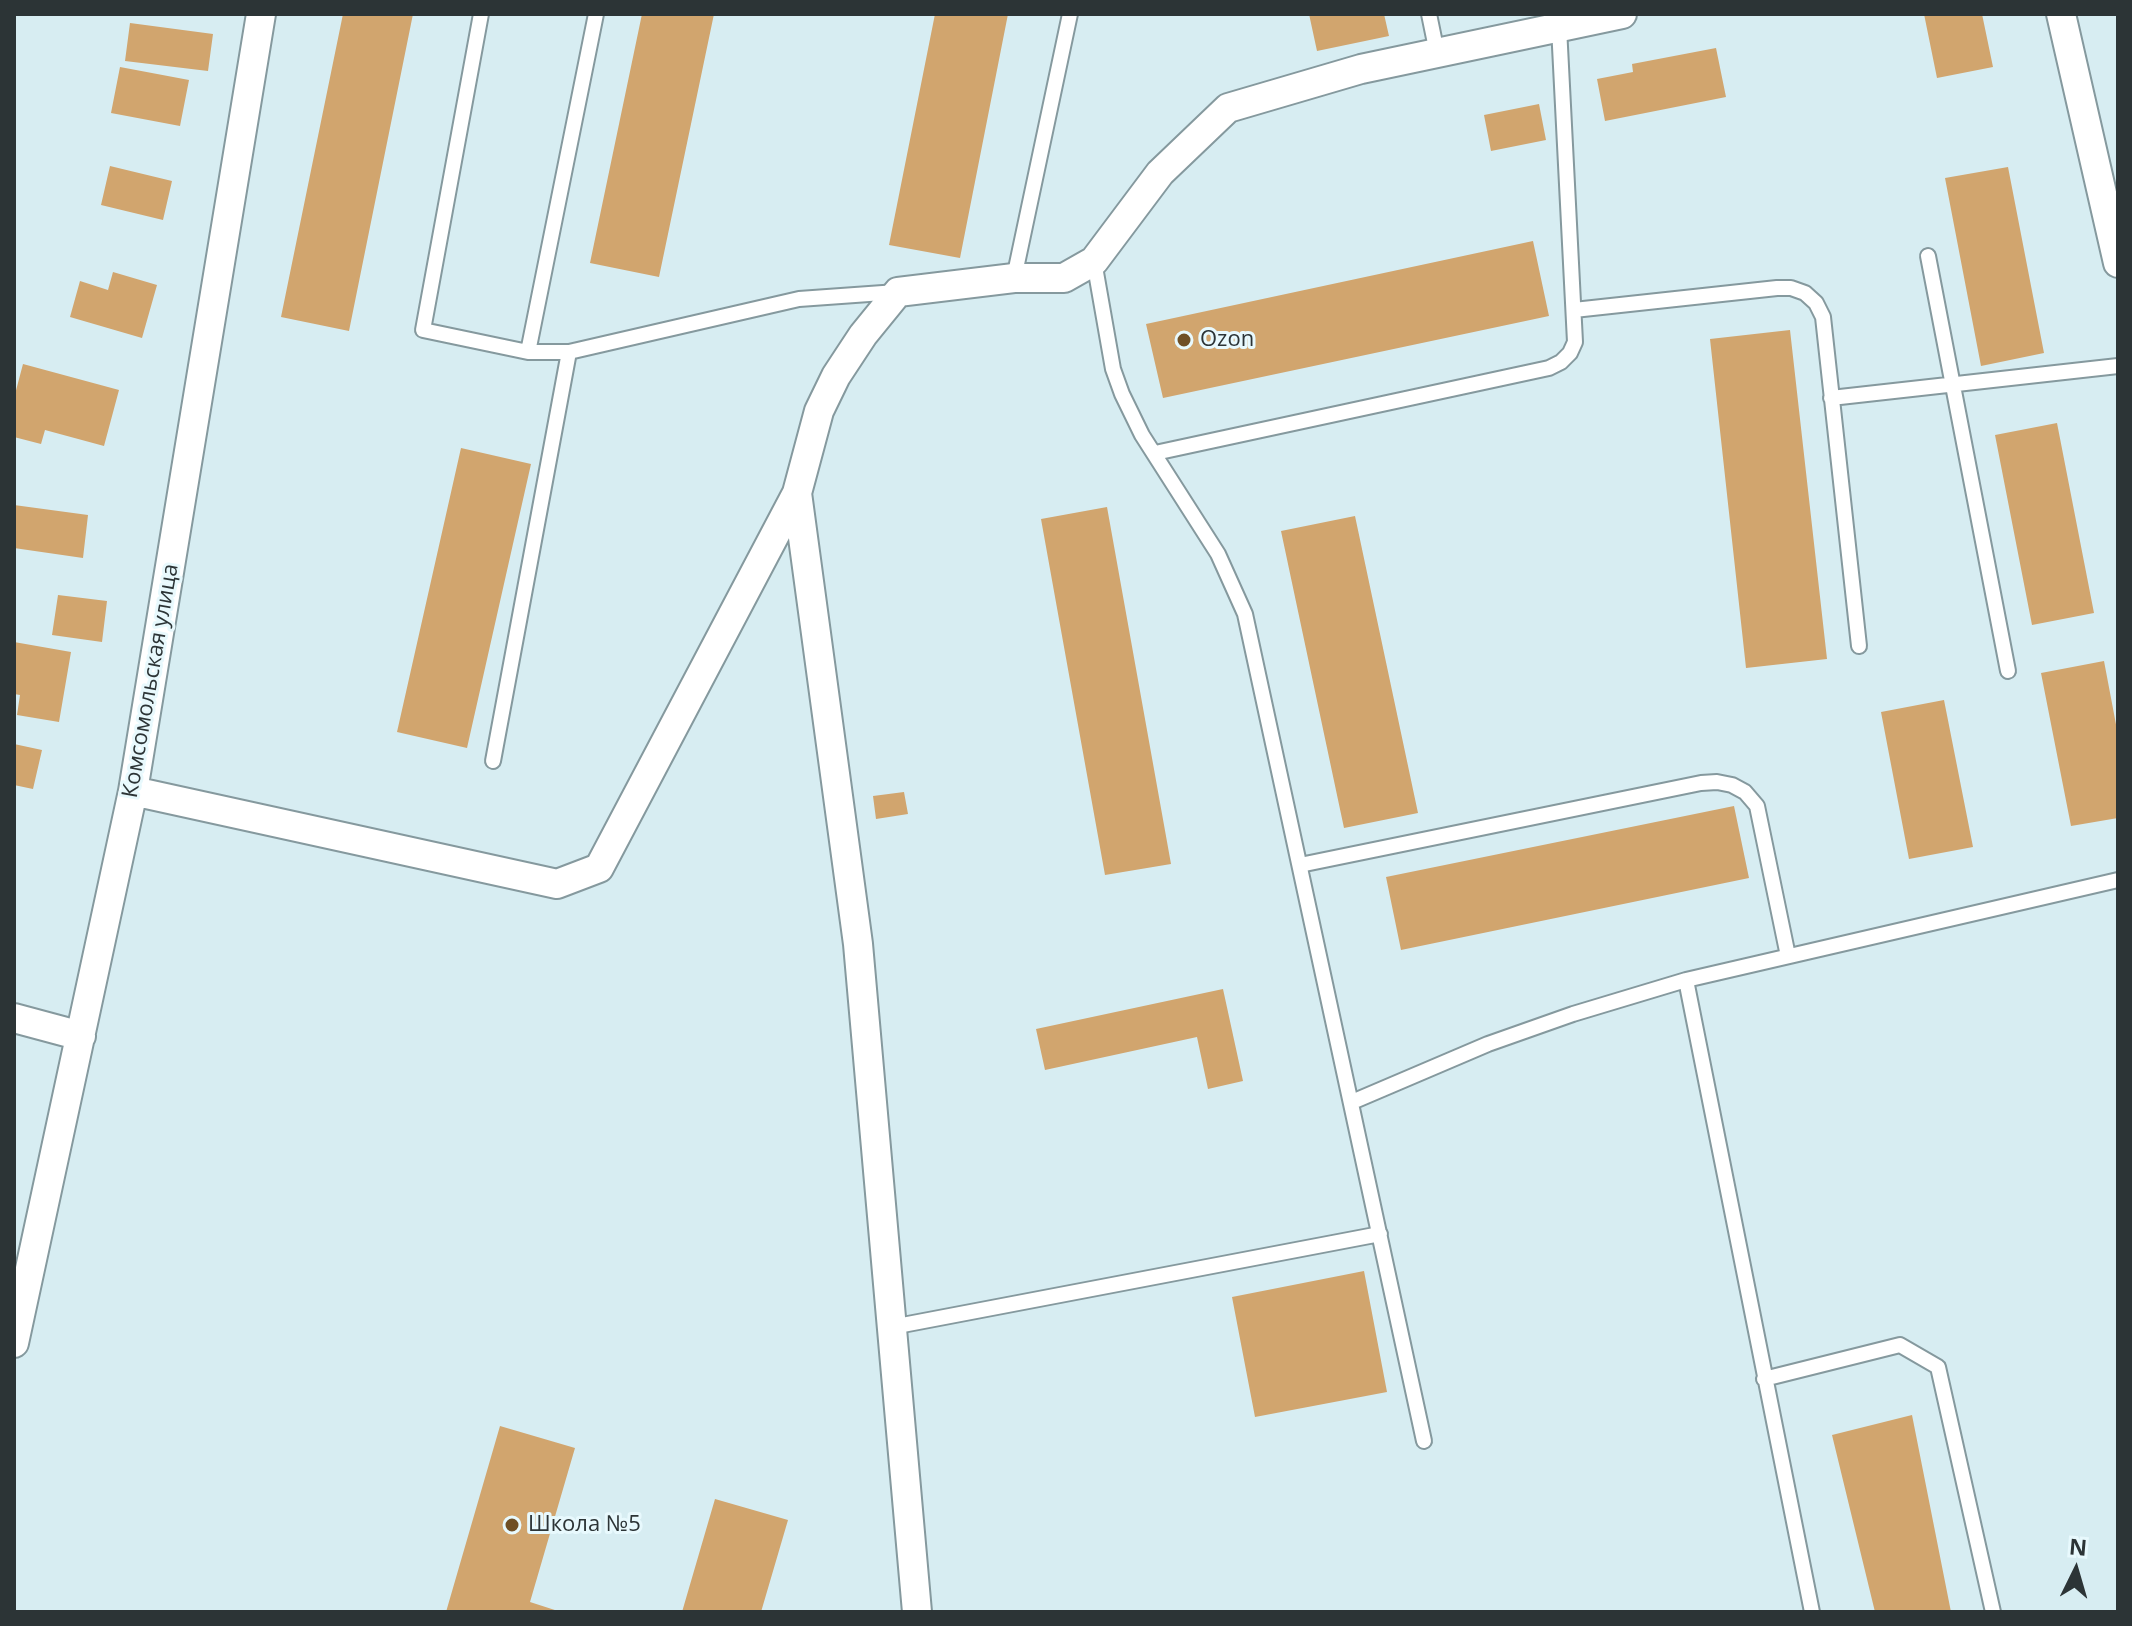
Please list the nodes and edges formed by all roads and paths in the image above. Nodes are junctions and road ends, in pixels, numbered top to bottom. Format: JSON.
{"nodes":[{"id":1,"x":261,"y":14,"type":"edge"},
{"id":2,"x":481,"y":14,"type":"edge"},
{"id":3,"x":596,"y":14,"type":"edge"},
{"id":4,"x":1070,"y":14,"type":"edge"},
{"id":5,"x":1429,"y":14,"type":"edge"},
{"id":6,"x":1622,"y":14,"type":"edge"},
{"id":7,"x":2061,"y":14,"type":"edge"},
{"id":8,"x":1559,"y":27,"type":"junction"},
{"id":9,"x":1437,"y":53,"type":"junction"},
{"id":10,"x":1928,"y":256,"type":"dead end"},
{"id":11,"x":1094,"y":261,"type":"junction"},
{"id":12,"x":2118,"y":263,"type":"edge"},
{"id":13,"x":1014,"y":278,"type":"junction"},
{"id":14,"x":898,"y":292,"type":"junction"},
{"id":15,"x":1574,"y":310,"type":"junction"},
{"id":16,"x":528,"y":352,"type":"junction"},
{"id":17,"x":569,"y":352,"type":"junction"},
{"id":18,"x":2118,"y":366,"type":"edge"},
{"id":19,"x":1953,"y":384,"type":"junction"},
{"id":20,"x":1831,"y":398,"type":"junction"},
{"id":21,"x":1155,"y":453,"type":"junction"},
{"id":22,"x":797,"y":493,"type":"junction"},
{"id":23,"x":1859,"y":646,"type":"dead end"},
{"id":24,"x":2008,"y":671,"type":"dead end"},
{"id":25,"x":493,"y":761,"type":"dead end"},
{"id":26,"x":133,"y":791,"type":"junction"},
{"id":27,"x":1300,"y":865,"type":"junction"},
{"id":28,"x":2118,"y":880,"type":"edge"},
{"id":29,"x":1788,"y":956,"type":"junction"},
{"id":30,"x":1686,"y":980,"type":"junction"},
{"id":31,"x":14,"y":1018,"type":"edge"},
{"id":32,"x":81,"y":1036,"type":"junction"},
{"id":33,"x":1352,"y":1102,"type":"junction"},
{"id":34,"x":1380,"y":1234,"type":"junction"},
{"id":35,"x":892,"y":1327,"type":"junction"},
{"id":36,"x":14,"y":1343,"type":"edge"},
{"id":37,"x":1764,"y":1379,"type":"junction"},
{"id":38,"x":1424,"y":1441,"type":"dead end"},
{"id":39,"x":917,"y":1612,"type":"edge"},
{"id":40,"x":1812,"y":1612,"type":"edge"},
{"id":41,"x":1993,"y":1612,"type":"edge"}],
"edges":[{"from":1,"to":26,"type":"street","name":"Комсомольская улица"},
{"from":2,"to":16,"type":"lane"},
{"from":3,"to":16,"type":"lane"},
{"from":4,"to":13,"type":"lane"},
{"from":5,"to":9,"type":"lane"},
{"from":6,"to":8,"type":"street"},
{"from":7,"to":12,"type":"street"},
{"from":8,"to":9,"type":"street"},
{"from":8,"to":15,"type":"lane"},
{"from":9,"to":11,"type":"street"},
{"from":10,"to":19,"type":"lane"},
{"from":11,"to":13,"type":"street"},
{"from":11,"to":21,"type":"lane"},
{"from":13,"to":14,"type":"street"},
{"from":14,"to":17,"type":"lane"},
{"from":14,"to":22,"type":"street"},
{"from":15,"to":20,"type":"lane"},
{"from":15,"to":21,"type":"lane"},
{"from":16,"to":17,"type":"lane"},
{"from":17,"to":25,"type":"lane"},
{"from":18,"to":19,"type":"lane"},
{"from":19,"to":20,"type":"lane"},
{"from":19,"to":24,"type":"lane"},
{"from":20,"to":23,"type":"lane"},
{"from":21,"to":27,"type":"lane"},
{"from":22,"to":26,"type":"street"},
{"from":22,"to":35,"type":"street"},
{"from":26,"to":32,"type":"street","name":"Комсомольская улица"},
{"from":27,"to":29,"type":"lane"},
{"from":27,"to":33,"type":"lane"},
{"from":28,"to":29,"type":"lane"},
{"from":29,"to":30,"type":"lane"},
{"from":30,"to":33,"type":"lane"},
{"from":30,"to":37,"type":"lane"},
{"from":31,"to":32,"type":"street"},
{"from":32,"to":36,"type":"street","name":"Комсомольская улица"},
{"from":33,"to":34,"type":"lane"},
{"from":34,"to":35,"type":"lane"},
{"from":34,"to":38,"type":"lane"},
{"from":35,"to":39,"type":"street"},
{"from":37,"to":40,"type":"lane"},
{"from":37,"to":41,"type":"lane"}]}
